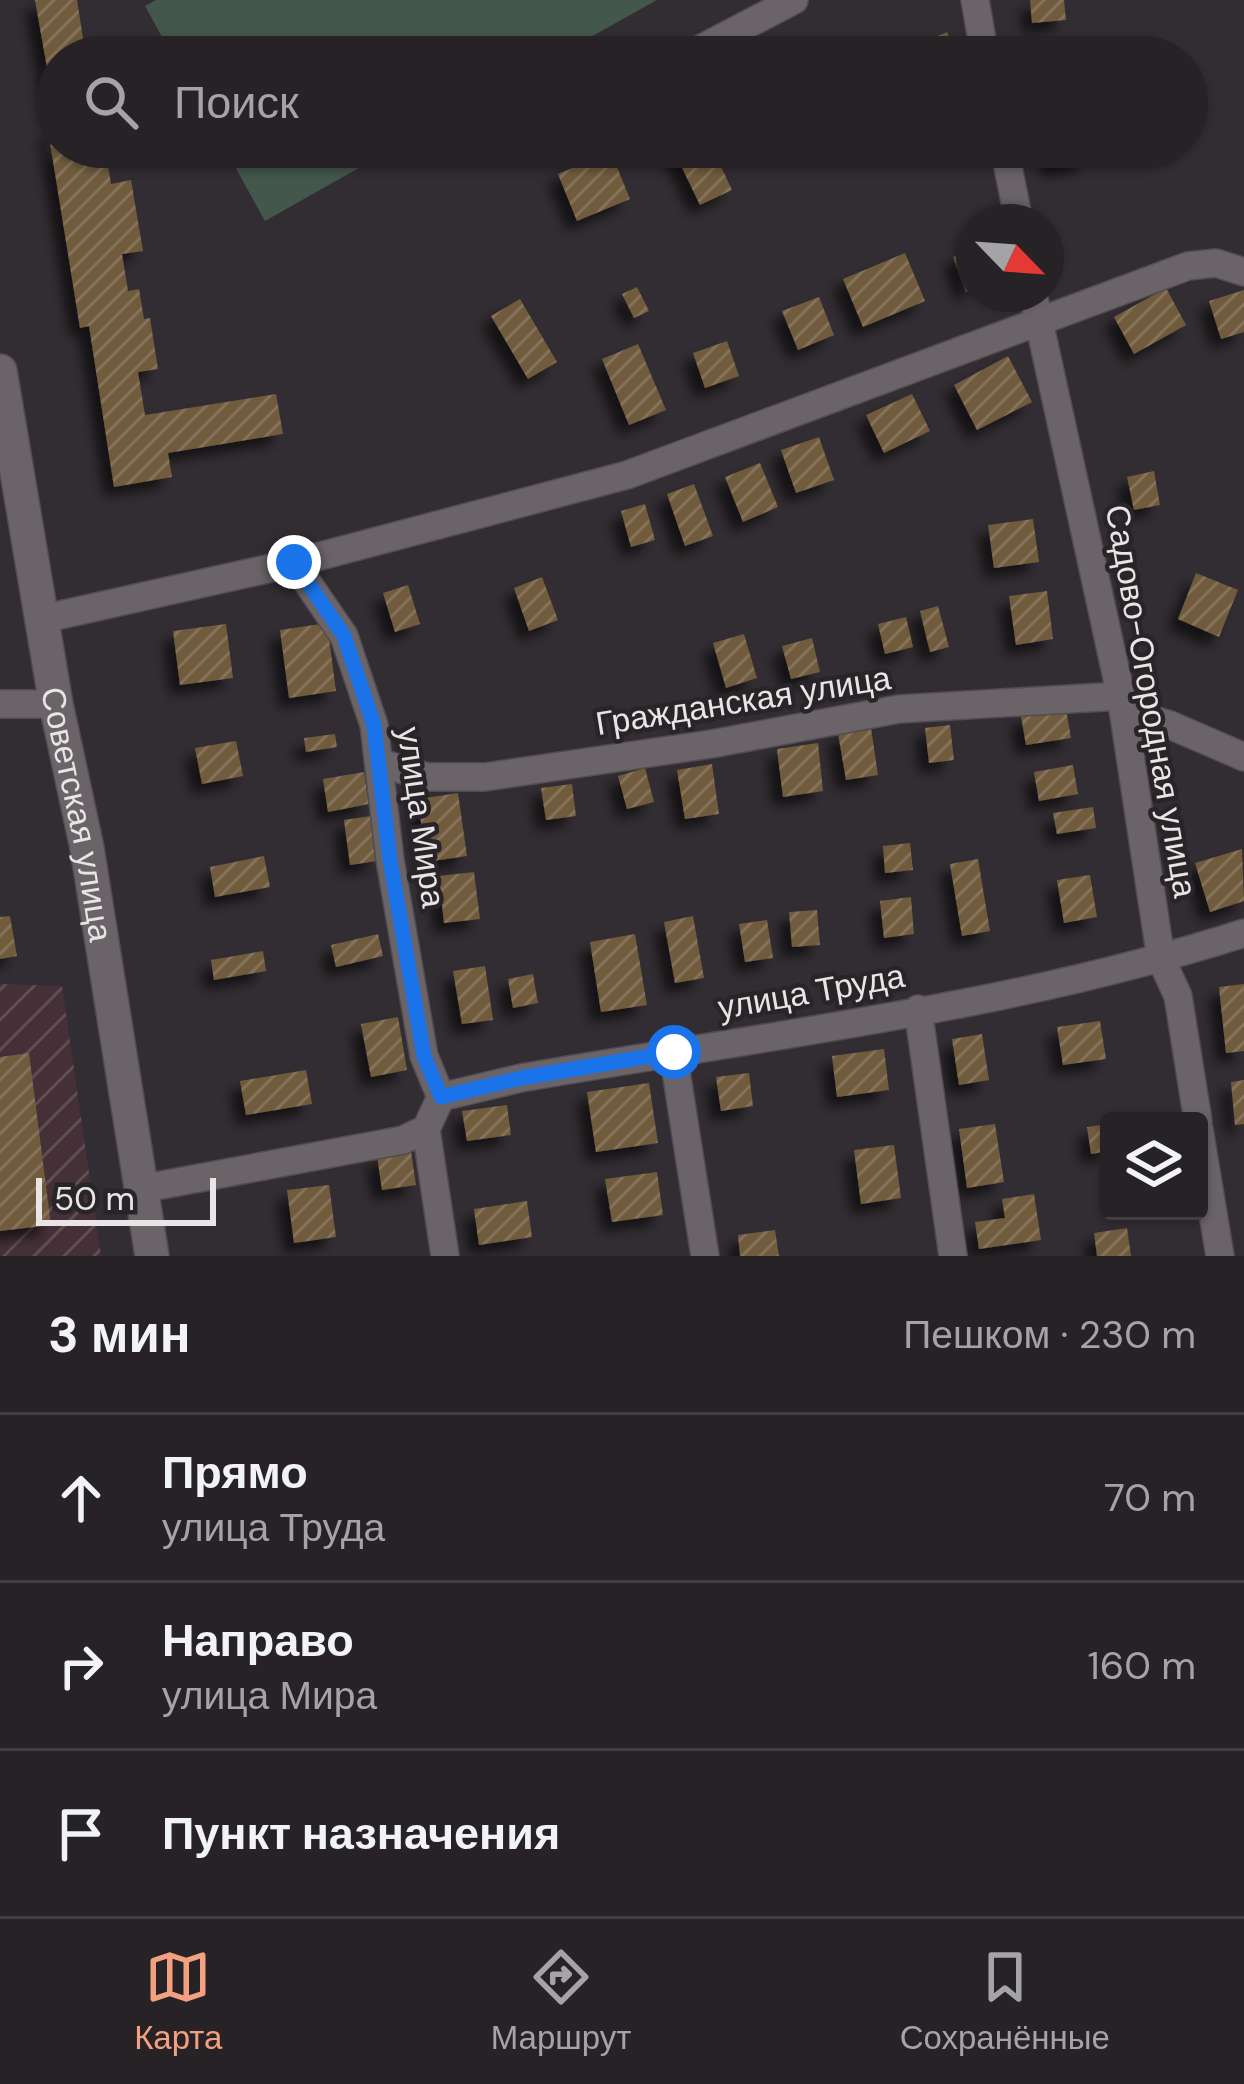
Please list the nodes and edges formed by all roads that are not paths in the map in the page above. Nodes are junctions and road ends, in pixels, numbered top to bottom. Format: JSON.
{"nodes":[{"id":1,"x":794,"y":0,"type":"edge"},
{"id":2,"x":975,"y":0,"type":"edge"},
{"id":3,"x":726,"y":36,"type":"edge"},
{"id":4,"x":982,"y":36,"type":"edge"},
{"id":5,"x":1008,"y":168,"type":"edge"},
{"id":6,"x":1015,"y":204,"type":"edge"},
{"id":7,"x":1244,"y":272,"type":"edge"},
{"id":8,"x":1064,"y":300,"type":"edge"},
{"id":9,"x":1026,"y":312,"type":"edge"},
{"id":10,"x":1037,"y":312,"type":"edge"},
{"id":11,"x":0,"y":371,"type":"edge"},
{"id":12,"x":294,"y":562,"type":"junction"},
{"id":13,"x":42,"y":619,"type":"junction"},
{"id":14,"x":0,"y":704,"type":"edge"},
{"id":15,"x":56,"y":704,"type":"junction"},
{"id":16,"x":1122,"y":704,"type":"junction"},
{"id":17,"x":1244,"y":757,"type":"edge"},
{"id":18,"x":380,"y":763,"type":"junction"},
{"id":19,"x":1244,"y":933,"type":"edge"},
{"id":20,"x":1162,"y":959,"type":"junction"},
{"id":21,"x":918,"y":1010,"type":"junction"},
{"id":22,"x":674,"y":1052,"type":"junction"},
{"id":23,"x":441,"y":1097,"type":"junction"},
{"id":24,"x":1196,"y":1112,"type":"edge"},
{"id":25,"x":426,"y":1129,"type":"junction"},
{"id":26,"x":1208,"y":1185,"type":"edge"},
{"id":27,"x":140,"y":1189,"type":"junction"},
{"id":28,"x":152,"y":1256,"type":"edge"},
{"id":29,"x":445,"y":1256,"type":"edge"},
{"id":30,"x":705,"y":1256,"type":"edge"},
{"id":31,"x":953,"y":1256,"type":"edge"},
{"id":32,"x":1220,"y":1256,"type":"edge"}],
"edges":[{"from":1,"to":3,"type":"street"},
{"from":2,"to":4,"type":"street"},
{"from":5,"to":6,"type":"street"},
{"from":7,"to":8,"type":"street"},
{"from":9,"to":12,"type":"street"},
{"from":10,"to":16,"type":"street","name":"Садово-Огородная улица"},
{"from":11,"to":13,"type":"street","name":"Советская улица"},
{"from":12,"to":13,"type":"street"},
{"from":12,"to":18,"type":"street","name":"улица Мира"},
{"from":13,"to":15,"type":"street","name":"Советская улица"},
{"from":14,"to":15,"type":"street"},
{"from":15,"to":27,"type":"street","name":"Советская улица"},
{"from":16,"to":17,"type":"street"},
{"from":16,"to":18,"type":"street","name":"Гражданская улица"},
{"from":16,"to":20,"type":"street","name":"Садово-Огородная улица"},
{"from":18,"to":23,"type":"street","name":"улица Мира"},
{"from":19,"to":20,"type":"street","name":"улица Труда"},
{"from":20,"to":21,"type":"street","name":"улица Труда"},
{"from":20,"to":24,"type":"street","name":"Садово-Огородная улица"},
{"from":21,"to":22,"type":"street","name":"улица Труда"},
{"from":21,"to":31,"type":"street"},
{"from":22,"to":23,"type":"street","name":"улица Труда"},
{"from":22,"to":30,"type":"street"},
{"from":23,"to":25,"type":"street"},
{"from":25,"to":27,"type":"street"},
{"from":25,"to":29,"type":"street"},
{"from":26,"to":32,"type":"street","name":"Садово-Огородная улица"},
{"from":27,"to":28,"type":"street","name":"Советская улица"}]}
